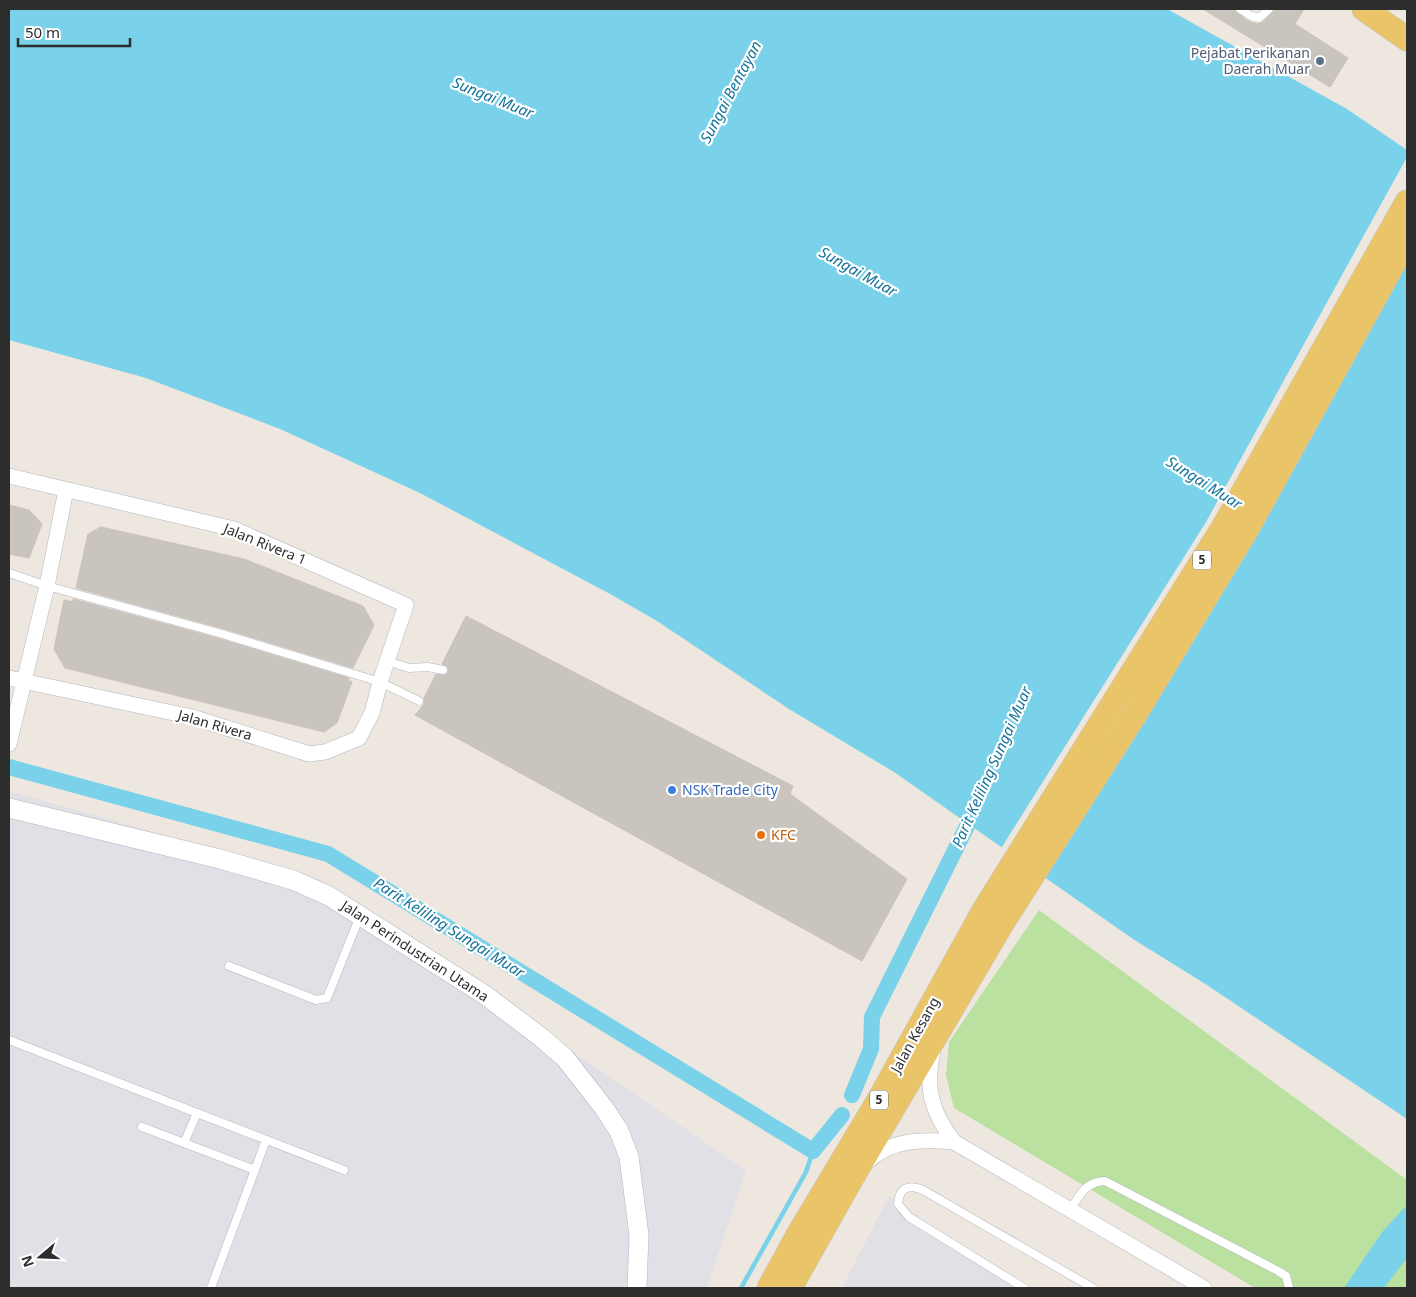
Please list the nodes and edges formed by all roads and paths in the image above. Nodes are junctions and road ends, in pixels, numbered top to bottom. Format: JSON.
{"nodes":[{"id":1,"x":1240,"y":9,"type":"edge"},
{"id":2,"x":1269,"y":9,"type":"edge"},
{"id":3,"x":1364,"y":9,"type":"edge"},
{"id":4,"x":1407,"y":39,"type":"edge"},
{"id":5,"x":1407,"y":202,"type":"edge"},
{"id":6,"x":1407,"y":239,"type":"edge"},
{"id":7,"x":9,"y":476,"type":"edge"},
{"id":8,"x":66,"y":490,"type":"junction"},
{"id":9,"x":9,"y":573,"type":"edge"},
{"id":10,"x":46,"y":586,"type":"junction"},
{"id":11,"x":387,"y":661,"type":"junction"},
{"id":12,"x":443,"y":670,"type":"dead end"},
{"id":13,"x":9,"y":678,"type":"edge"},
{"id":14,"x":25,"y":682,"type":"junction"},
{"id":15,"x":380,"y":682,"type":"junction"},
{"id":16,"x":419,"y":701,"type":"dead end"},
{"id":17,"x":9,"y":744,"type":"edge"},
{"id":18,"x":9,"y":808,"type":"edge"},
{"id":19,"x":360,"y":916,"type":"junction"},
{"id":20,"x":993,"y":916,"type":"junction"},
{"id":21,"x":229,"y":966,"type":"dead end"},
{"id":22,"x":9,"y":1040,"type":"edge"},
{"id":23,"x":935,"y":1040,"type":"junction"},
{"id":24,"x":197,"y":1113,"type":"junction"},
{"id":25,"x":142,"y":1127,"type":"dead end"},
{"id":26,"x":266,"y":1140,"type":"junction"},
{"id":27,"x":954,"y":1142,"type":"junction"},
{"id":28,"x":184,"y":1143,"type":"junction"},
{"id":29,"x":255,"y":1170,"type":"junction"},
{"id":30,"x":344,"y":1170,"type":"dead end"},
{"id":31,"x":853,"y":1176,"type":"junction"},
{"id":32,"x":1070,"y":1210,"type":"junction"},
{"id":33,"x":211,"y":1288,"type":"edge"},
{"id":34,"x":637,"y":1288,"type":"edge"},
{"id":35,"x":769,"y":1288,"type":"edge"},
{"id":36,"x":790,"y":1288,"type":"edge"},
{"id":37,"x":1024,"y":1288,"type":"edge"},
{"id":38,"x":1093,"y":1288,"type":"edge"},
{"id":39,"x":1204,"y":1288,"type":"edge"},
{"id":40,"x":1290,"y":1288,"type":"edge"}],
"edges":[{"from":1,"to":2,"type":"lane"},
{"from":3,"to":4,"type":"main road"},
{"from":5,"to":20,"type":"main road","number":"5"},
{"from":6,"to":20,"type":"main road","number":"5"},
{"from":7,"to":8,"type":"street","name":"Jalan Rivera 1"},
{"from":8,"to":10,"type":"street"},
{"from":8,"to":11,"type":"street","name":"Jalan Rivera 1"},
{"from":9,"to":10,"type":"lane"},
{"from":10,"to":14,"type":"street"},
{"from":10,"to":15,"type":"lane"},
{"from":11,"to":12,"type":"lane"},
{"from":11,"to":15,"type":"street","name":"Jalan Rivera 1"},
{"from":13,"to":14,"type":"street","name":"Jalan Rivera"},
{"from":14,"to":15,"type":"street","name":"Jalan Rivera"},
{"from":14,"to":17,"type":"street"},
{"from":15,"to":16,"type":"lane"},
{"from":18,"to":19,"type":"street","name":"Jalan Perindustrian Utama"},
{"from":19,"to":21,"type":"lane"},
{"from":19,"to":34,"type":"street","name":"Jalan Perindustrian Utama"},
{"from":20,"to":23,"type":"main road","name":"Jalan Kesang","number":"5"},
{"from":20,"to":35,"type":"main road","name":"Jalan Kesang","number":"5"},
{"from":22,"to":24,"type":"lane"},
{"from":23,"to":27,"type":"street"},
{"from":23,"to":31,"type":"main road","name":"Jalan Kesang","number":"5"},
{"from":24,"to":26,"type":"lane"},
{"from":24,"to":28,"type":"lane"},
{"from":25,"to":28,"type":"lane"},
{"from":26,"to":29,"type":"lane"},
{"from":26,"to":30,"type":"lane"},
{"from":27,"to":31,"type":"street"},
{"from":27,"to":32,"type":"street"},
{"from":28,"to":29,"type":"lane"},
{"from":29,"to":33,"type":"lane"},
{"from":31,"to":36,"type":"main road","name":"Jalan Kesang","number":"5"},
{"from":32,"to":39,"type":"street"},
{"from":32,"to":40,"type":"lane"},
{"from":37,"to":38,"type":"lane"}]}
